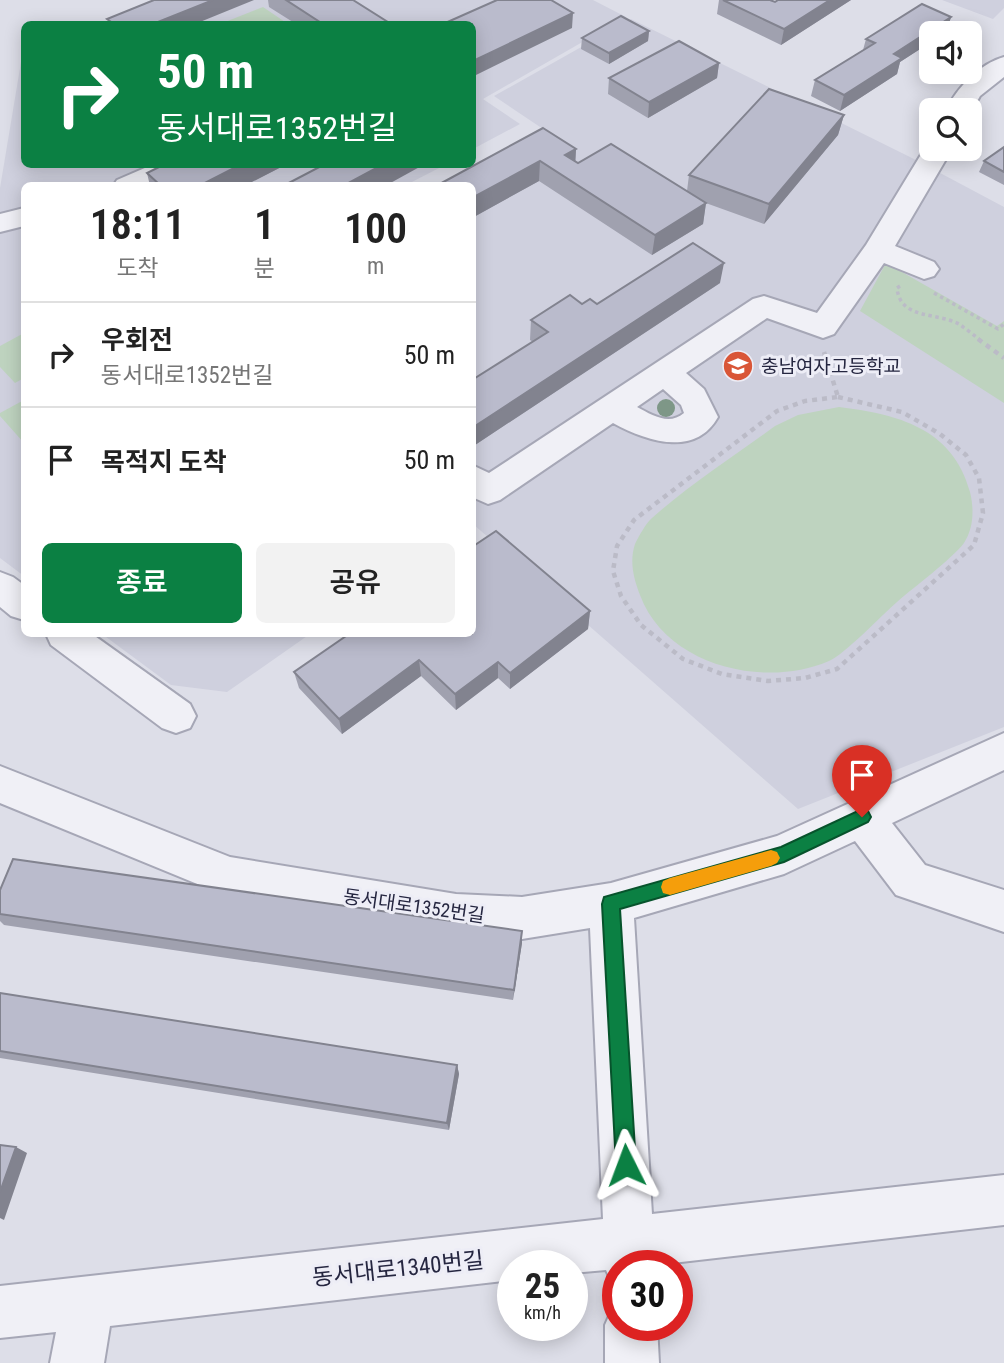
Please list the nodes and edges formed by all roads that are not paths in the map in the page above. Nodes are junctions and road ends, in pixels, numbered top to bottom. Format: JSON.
{"nodes":[{"id":1,"x":1004,"y":65,"type":"edge"},
{"id":2,"x":967,"y":98,"type":"edge"},
{"id":3,"x":930,"y":161,"type":"edge"},
{"id":4,"x":170,"y":168,"type":"edge"},
{"id":5,"x":136,"y":182,"type":"edge"},
{"id":6,"x":21,"y":217,"type":"edge"},
{"id":7,"x":0,"y":223,"type":"edge"},
{"id":8,"x":878,"y":250,"type":"junction"},
{"id":9,"x":920,"y":281,"type":"road end"},
{"id":10,"x":664,"y":373,"type":"junction"},
{"id":11,"x":612,"y":408,"type":"junction"},
{"id":12,"x":476,"y":481,"type":"edge"},
{"id":13,"x":0,"y":587,"type":"edge"},
{"id":14,"x":21,"y":603,"type":"edge"},
{"id":15,"x":68,"y":637,"type":"edge"},
{"id":16,"x":176,"y":716,"type":"dead end"},
{"id":17,"x":1004,"y":751,"type":"edge"},
{"id":18,"x":0,"y":784,"type":"edge"},
{"id":19,"x":862,"y":817,"type":"junction"},
{"id":20,"x":611,"y":904,"type":"junction"},
{"id":21,"x":1004,"y":912,"type":"edge"},
{"id":22,"x":1004,"y":1200,"type":"edge"},
{"id":23,"x":630,"y":1250,"type":"edge"},
{"id":24,"x":658,"y":1250,"type":"edge"},
{"id":25,"x":602,"y":1256,"type":"edge"},
{"id":26,"x":88,"y":1302,"type":"junction"},
{"id":27,"x":0,"y":1312,"type":"edge"},
{"id":28,"x":631,"y":1341,"type":"edge"},
{"id":29,"x":77,"y":1363,"type":"edge"},
{"id":30,"x":632,"y":1363,"type":"edge"}],
"edges":[{"from":1,"to":2,"type":"street"},
{"from":3,"to":8,"type":"street"},
{"from":4,"to":5,"type":"street"},
{"from":6,"to":7,"type":"street"},
{"from":8,"to":9,"type":"street"},
{"from":8,"to":10,"type":"street"},
{"from":10,"to":11,"type":"street"},
{"from":10,"to":11,"type":"street"},
{"from":11,"to":12,"type":"street"},
{"from":13,"to":14,"type":"street"},
{"from":15,"to":16,"type":"street"},
{"from":17,"to":19,"type":"street","name":"동서대로1352번길"},
{"from":18,"to":20,"type":"street","name":"동서대로1352번길"},
{"from":19,"to":20,"type":"street","name":"동서대로1352번길"},
{"from":19,"to":21,"type":"street"},
{"from":20,"to":23,"type":"street"},
{"from":22,"to":24,"type":"street","name":"동서대로1340번길"},
{"from":25,"to":26,"type":"street","name":"동서대로1340번길"},
{"from":26,"to":27,"type":"street","name":"동서대로1340번길"},
{"from":26,"to":29,"type":"street"},
{"from":28,"to":30,"type":"street"}]}
